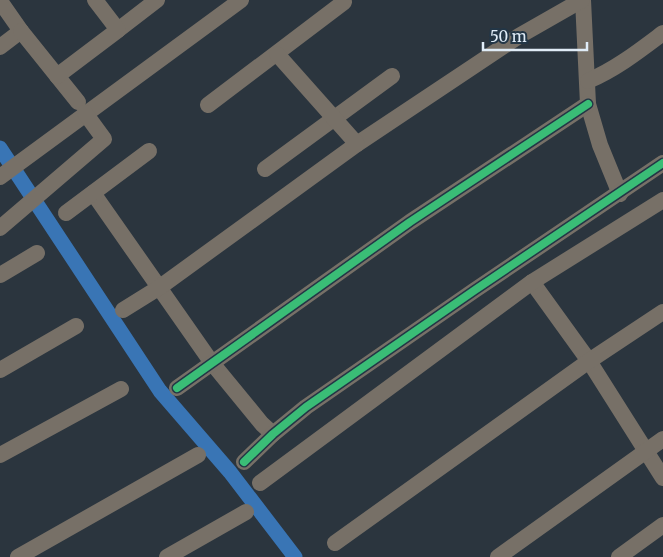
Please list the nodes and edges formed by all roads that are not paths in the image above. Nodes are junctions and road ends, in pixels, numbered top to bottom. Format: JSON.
{"nodes":[{"id":1,"x":95,"y":0,"type":"edge"},
{"id":2,"x":157,"y":0,"type":"edge"},
{"id":3,"x":241,"y":0,"type":"edge"},
{"id":4,"x":583,"y":0,"type":"edge"},
{"id":5,"x":0,"y":2,"type":"edge"},
{"id":6,"x":344,"y":2,"type":"dead end"},
{"id":7,"x":118,"y":30,"type":"junction"},
{"id":8,"x":21,"y":31,"type":"junction"},
{"id":9,"x":663,"y":33,"type":"edge"},
{"id":10,"x":0,"y":47,"type":"edge"},
{"id":11,"x":277,"y":54,"type":"junction"},
{"id":12,"x":56,"y":76,"type":"junction"},
{"id":13,"x":392,"y":76,"type":"dead end"},
{"id":14,"x":588,"y":81,"type":"junction"},
{"id":15,"x":588,"y":104,"type":"junction"},
{"id":16,"x":208,"y":105,"type":"dead end"},
{"id":17,"x":81,"y":107,"type":"junction"},
{"id":18,"x":335,"y":118,"type":"junction"},
{"id":19,"x":357,"y":144,"type":"junction"},
{"id":20,"x":149,"y":151,"type":"dead end"},
{"id":21,"x":663,"y":163,"type":"edge"},
{"id":22,"x":265,"y":169,"type":"dead end"},
{"id":23,"x":0,"y":177,"type":"edge"},
{"id":24,"x":93,"y":193,"type":"junction"},
{"id":25,"x":620,"y":194,"type":"junction"},
{"id":26,"x":663,"y":200,"type":"edge"},
{"id":27,"x":66,"y":213,"type":"dead end"},
{"id":28,"x":5,"y":224,"type":"edge"},
{"id":29,"x":37,"y":254,"type":"dead end"},
{"id":30,"x":0,"y":275,"type":"edge"},
{"id":31,"x":532,"y":282,"type":"junction"},
{"id":32,"x":160,"y":287,"type":"junction"},
{"id":33,"x":123,"y":310,"type":"dead end"},
{"id":34,"x":663,"y":312,"type":"edge"},
{"id":35,"x":76,"y":326,"type":"dead end"},
{"id":36,"x":589,"y":360,"type":"junction"},
{"id":37,"x":212,"y":363,"type":"junction"},
{"id":38,"x":0,"y":370,"type":"edge"},
{"id":39,"x":177,"y":388,"type":"dead end"},
{"id":40,"x":121,"y":389,"type":"dead end"},
{"id":41,"x":273,"y":434,"type":"junction"},
{"id":42,"x":663,"y":440,"type":"edge"},
{"id":43,"x":646,"y":451,"type":"junction"},
{"id":44,"x":0,"y":455,"type":"edge"},
{"id":45,"x":198,"y":455,"type":"dead end"},
{"id":46,"x":244,"y":462,"type":"dead end"},
{"id":47,"x":663,"y":478,"type":"edge"},
{"id":48,"x":260,"y":482,"type":"dead end"},
{"id":49,"x":246,"y":512,"type":"dead end"},
{"id":50,"x":663,"y":525,"type":"edge"},
{"id":51,"x":335,"y":543,"type":"dead end"},
{"id":52,"x":18,"y":557,"type":"edge"},
{"id":53,"x":167,"y":557,"type":"edge"},
{"id":54,"x":498,"y":557,"type":"edge"},
{"id":55,"x":619,"y":557,"type":"edge"}],
"edges":[{"from":1,"to":7,"type":"street"},
{"from":2,"to":7,"type":"street"},
{"from":3,"to":17,"type":"street"},
{"from":4,"to":14,"type":"street"},
{"from":4,"to":19,"type":"street"},
{"from":5,"to":8,"type":"street"},
{"from":6,"to":11,"type":"street"},
{"from":7,"to":12,"type":"street"},
{"from":8,"to":10,"type":"street"},
{"from":8,"to":12,"type":"street"},
{"from":9,"to":14,"type":"street"},
{"from":11,"to":16,"type":"street"},
{"from":11,"to":18,"type":"street"},
{"from":12,"to":17,"type":"street"},
{"from":13,"to":18,"type":"street"},
{"from":14,"to":15,"type":"street"},
{"from":15,"to":25,"type":"street"},
{"from":15,"to":37,"type":"street"},
{"from":17,"to":23,"type":"street"},
{"from":17,"to":28,"type":"street"},
{"from":18,"to":19,"type":"street"},
{"from":18,"to":22,"type":"street"},
{"from":19,"to":32,"type":"street"},
{"from":20,"to":24,"type":"street"},
{"from":21,"to":25,"type":"street"},
{"from":24,"to":27,"type":"street"},
{"from":24,"to":32,"type":"street"},
{"from":25,"to":41,"type":"street"},
{"from":26,"to":31,"type":"street"},
{"from":29,"to":30,"type":"street"},
{"from":31,"to":36,"type":"street"},
{"from":31,"to":48,"type":"street"},
{"from":32,"to":33,"type":"street"},
{"from":32,"to":37,"type":"street"},
{"from":34,"to":36,"type":"street"},
{"from":35,"to":38,"type":"street"},
{"from":36,"to":43,"type":"street"},
{"from":36,"to":51,"type":"street"},
{"from":37,"to":39,"type":"street"},
{"from":37,"to":41,"type":"street"},
{"from":40,"to":44,"type":"street"},
{"from":41,"to":46,"type":"street"},
{"from":42,"to":43,"type":"street"},
{"from":43,"to":47,"type":"street"},
{"from":43,"to":54,"type":"street"},
{"from":45,"to":52,"type":"street"},
{"from":49,"to":53,"type":"street"},
{"from":50,"to":55,"type":"street"}]}
